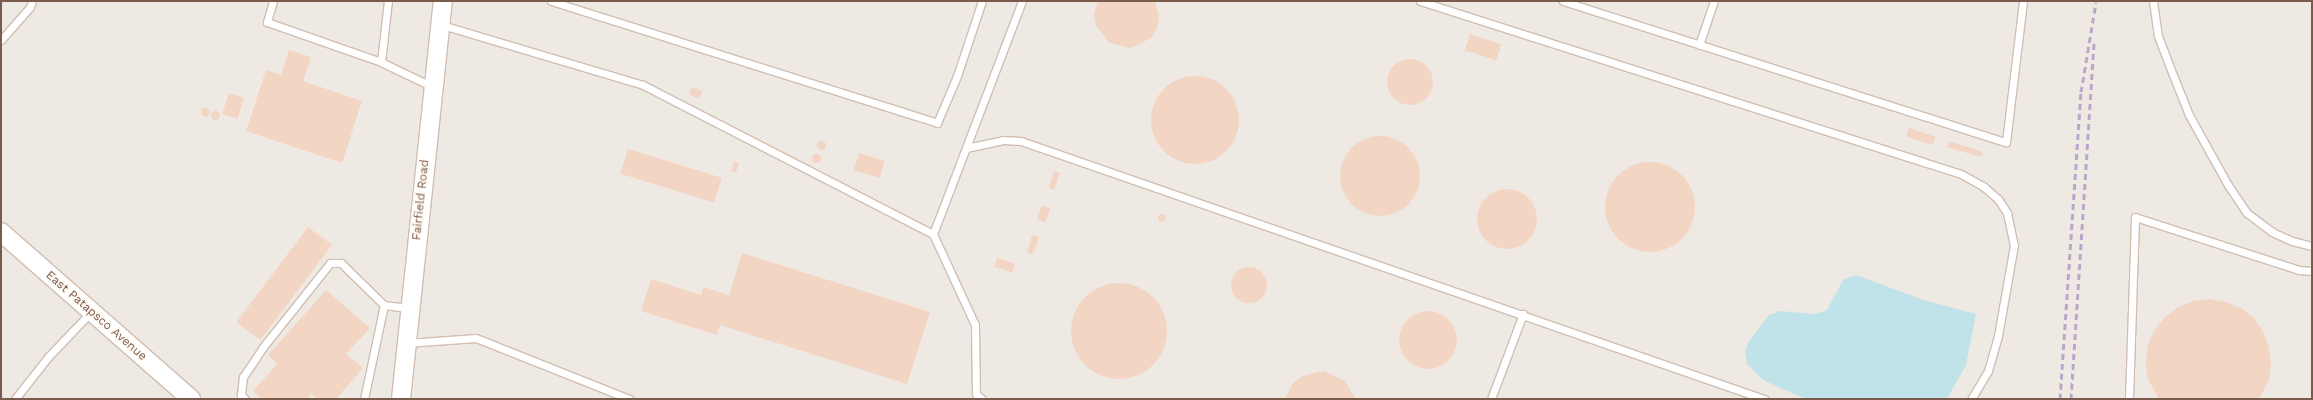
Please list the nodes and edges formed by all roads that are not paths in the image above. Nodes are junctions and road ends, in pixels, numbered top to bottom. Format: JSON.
{"nodes":[{"id":1,"x":32,"y":1,"type":"edge"},
{"id":2,"x":273,"y":1,"type":"edge"},
{"id":3,"x":388,"y":1,"type":"edge"},
{"id":4,"x":442,"y":1,"type":"edge"},
{"id":5,"x":550,"y":1,"type":"edge"},
{"id":6,"x":982,"y":1,"type":"edge"},
{"id":7,"x":1022,"y":1,"type":"edge"},
{"id":8,"x":1420,"y":1,"type":"edge"},
{"id":9,"x":1563,"y":1,"type":"edge"},
{"id":10,"x":1714,"y":1,"type":"edge"},
{"id":11,"x":2023,"y":1,"type":"edge"},
{"id":12,"x":2154,"y":1,"type":"edge"},
{"id":13,"x":440,"y":24,"type":"junction"},
{"id":14,"x":1,"y":40,"type":"edge"},
{"id":15,"x":1699,"y":45,"type":"junction"},
{"id":16,"x":382,"y":62,"type":"junction"},
{"id":17,"x":433,"y":87,"type":"junction"},
{"id":18,"x":966,"y":148,"type":"junction"},
{"id":19,"x":1,"y":232,"type":"edge"},
{"id":20,"x":933,"y":234,"type":"junction"},
{"id":21,"x":2312,"y":246,"type":"edge"},
{"id":22,"x":2312,"y":271,"type":"edge"},
{"id":23,"x":384,"y":306,"type":"junction"},
{"id":24,"x":410,"y":308,"type":"junction"},
{"id":25,"x":92,"y":312,"type":"junction"},
{"id":26,"x":1523,"y":314,"type":"junction"},
{"id":27,"x":406,"y":343,"type":"junction"},
{"id":28,"x":15,"y":399,"type":"edge"},
{"id":29,"x":191,"y":399,"type":"edge"},
{"id":30,"x":245,"y":399,"type":"edge"},
{"id":31,"x":364,"y":399,"type":"edge"},
{"id":32,"x":401,"y":399,"type":"edge"},
{"id":33,"x":630,"y":399,"type":"edge"},
{"id":34,"x":982,"y":399,"type":"edge"},
{"id":35,"x":1491,"y":399,"type":"edge"},
{"id":36,"x":1764,"y":399,"type":"edge"},
{"id":37,"x":1971,"y":399,"type":"edge"},
{"id":38,"x":2129,"y":399,"type":"edge"}],
"edges":[{"from":1,"to":14,"type":"lane"},
{"from":2,"to":16,"type":"lane"},
{"from":3,"to":16,"type":"lane"},
{"from":4,"to":13,"type":"street","name":"Fairfield Road"},
{"from":5,"to":6,"type":"lane"},
{"from":7,"to":18,"type":"lane"},
{"from":8,"to":37,"type":"lane"},
{"from":9,"to":15,"type":"lane"},
{"from":10,"to":15,"type":"lane"},
{"from":11,"to":15,"type":"lane"},
{"from":12,"to":21,"type":"lane"},
{"from":13,"to":17,"type":"street","name":"Fairfield Road"},
{"from":13,"to":20,"type":"lane"},
{"from":16,"to":17,"type":"lane"},
{"from":17,"to":24,"type":"street","name":"Fairfield Road"},
{"from":18,"to":20,"type":"lane"},
{"from":18,"to":26,"type":"lane"},
{"from":19,"to":25,"type":"street","name":"East Patapsco Avenue"},
{"from":20,"to":34,"type":"lane"},
{"from":22,"to":38,"type":"lane"},
{"from":23,"to":24,"type":"lane"},
{"from":23,"to":30,"type":"lane"},
{"from":23,"to":31,"type":"lane"},
{"from":24,"to":27,"type":"street","name":"Fairfield Road"},
{"from":25,"to":28,"type":"lane"},
{"from":25,"to":29,"type":"street","name":"East Patapsco Avenue"},
{"from":26,"to":35,"type":"lane"},
{"from":26,"to":36,"type":"lane"},
{"from":27,"to":32,"type":"street","name":"Fairfield Road"},
{"from":27,"to":33,"type":"lane"}]}
